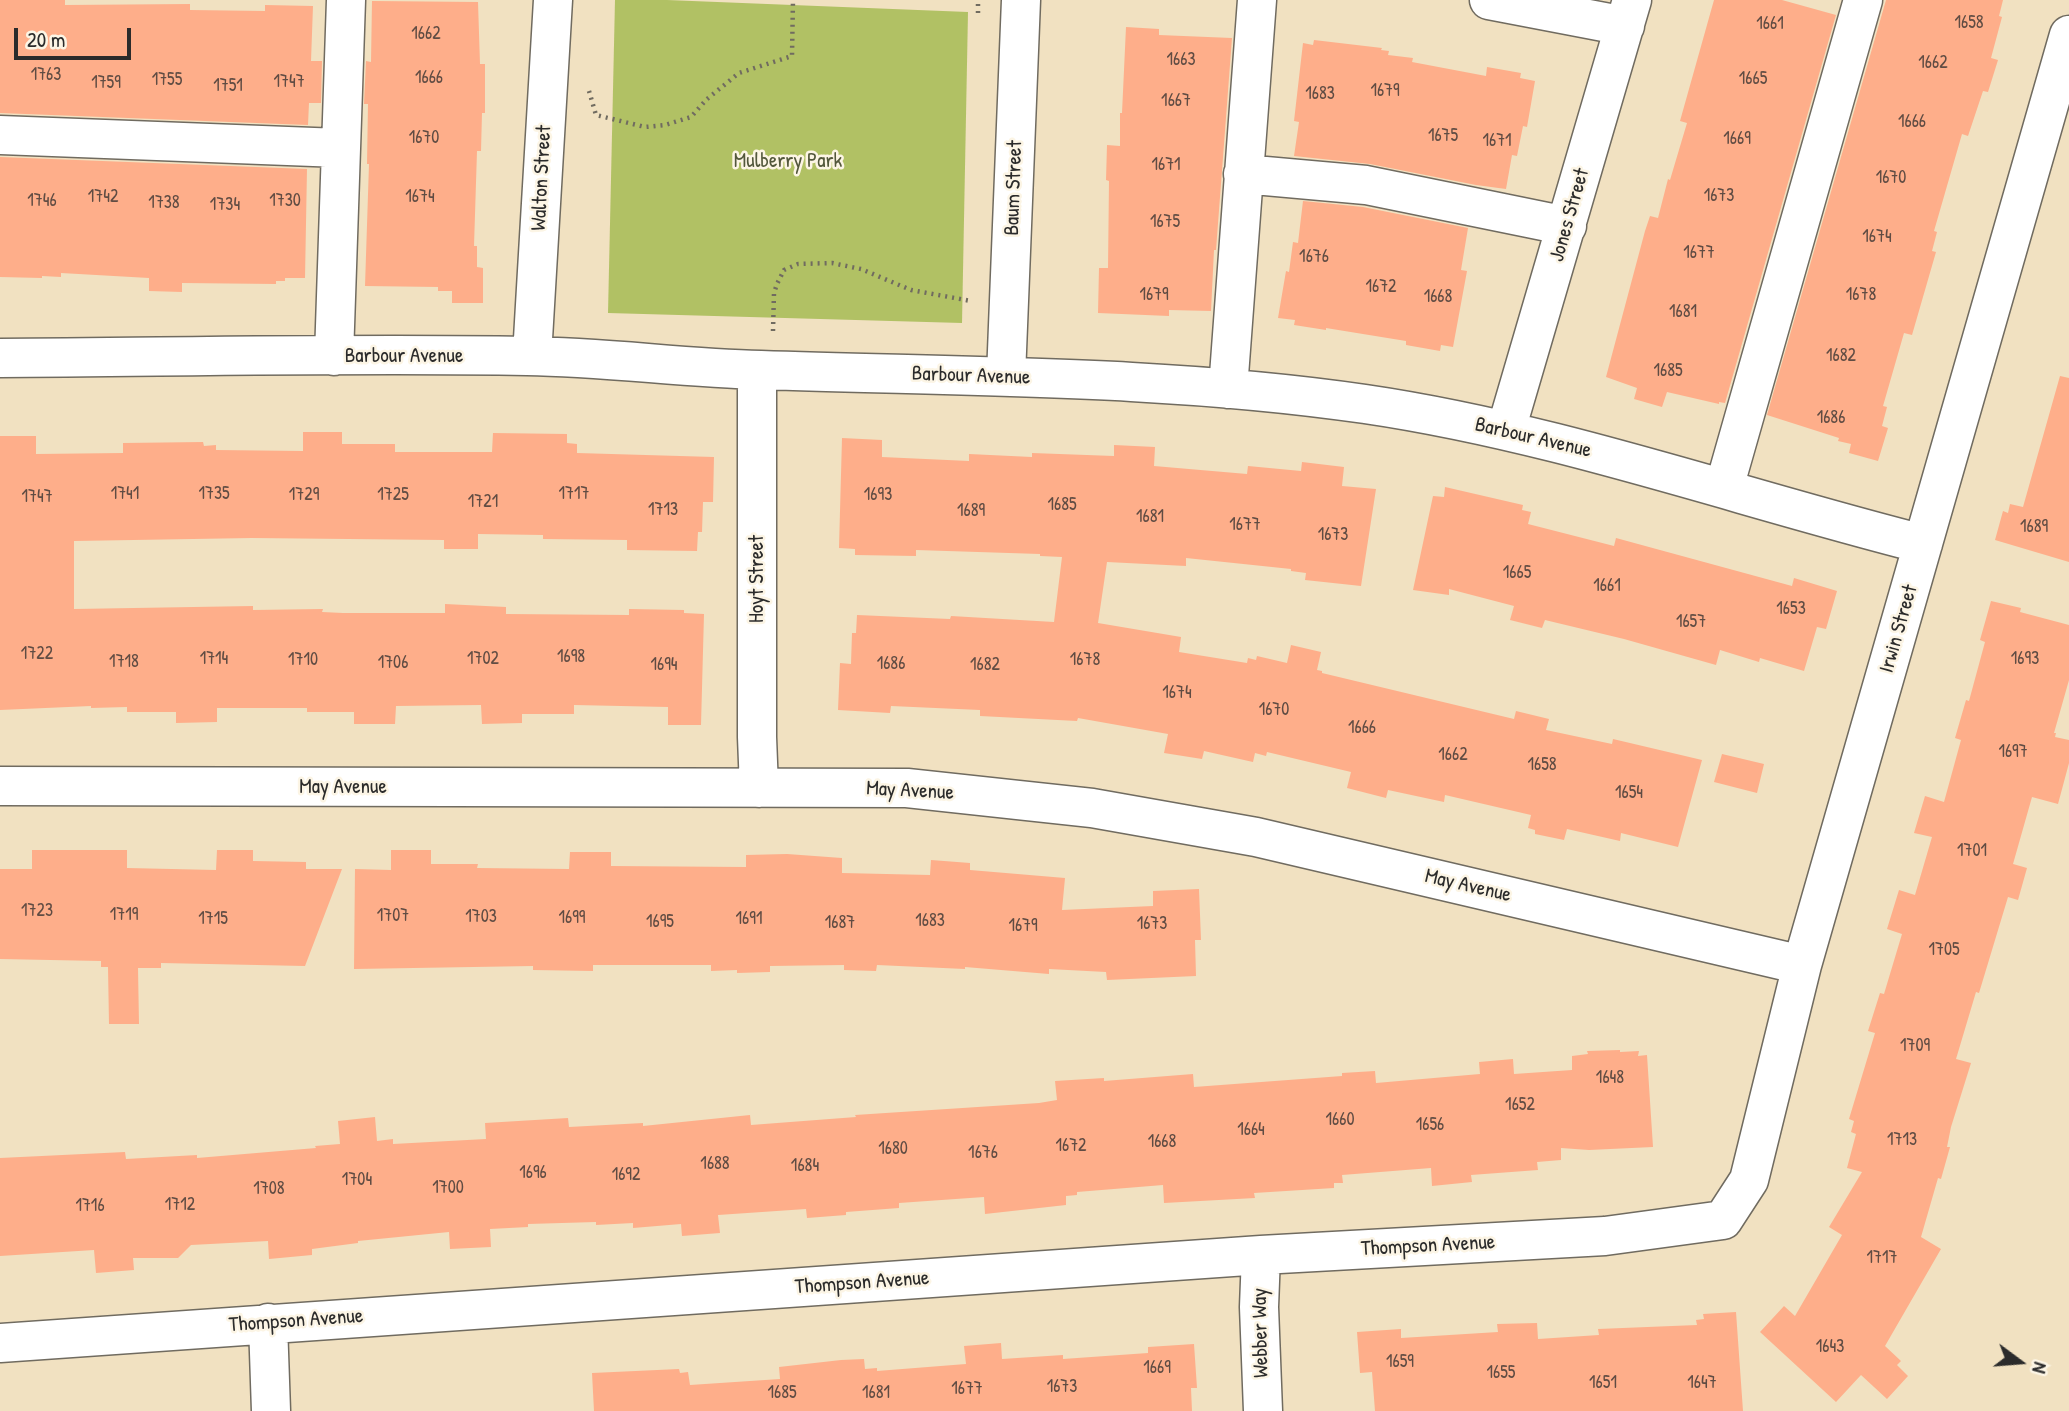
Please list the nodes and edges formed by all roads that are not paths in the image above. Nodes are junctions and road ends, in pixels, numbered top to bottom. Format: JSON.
{"nodes":[{"id":1,"x":346,"y":0,"type":"edge"},
{"id":2,"x":553,"y":0,"type":"edge"},
{"id":3,"x":1021,"y":0,"type":"edge"},
{"id":4,"x":1257,"y":0,"type":"edge"},
{"id":5,"x":1489,"y":0,"type":"edge"},
{"id":6,"x":1863,"y":0,"type":"edge"},
{"id":7,"x":1628,"y":13,"type":"edge"},
{"id":8,"x":2069,"y":35,"type":"edge"},
{"id":9,"x":0,"y":135,"type":"edge"},
{"id":10,"x":340,"y":148,"type":"junction"},
{"id":11,"x":1243,"y":174,"type":"junction"},
{"id":12,"x":1567,"y":226,"type":"junction"},
{"id":13,"x":334,"y":356,"type":"junction"},
{"id":14,"x":532,"y":356,"type":"junction"},
{"id":15,"x":0,"y":358,"type":"edge"},
{"id":16,"x":764,"y":370,"type":"junction"},
{"id":17,"x":1006,"y":376,"type":"junction"},
{"id":18,"x":1228,"y":389,"type":"junction"},
{"id":19,"x":1506,"y":430,"type":"junction"},
{"id":20,"x":1724,"y":488,"type":"junction"},
{"id":21,"x":1923,"y":544,"type":"junction"},
{"id":22,"x":0,"y":786,"type":"edge"},
{"id":23,"x":760,"y":788,"type":"junction"},
{"id":24,"x":1802,"y":965,"type":"junction"},
{"id":25,"x":1723,"y":1220,"type":"joint"},
{"id":26,"x":1261,"y":1255,"type":"junction"},
{"id":27,"x":268,"y":1323,"type":"junction"},
{"id":28,"x":0,"y":1343,"type":"edge"},
{"id":29,"x":271,"y":1411,"type":"edge"},
{"id":30,"x":1263,"y":1411,"type":"edge"}],
"edges":[{"from":1,"to":10,"type":"street"},
{"from":2,"to":14,"type":"street","name":"Walton Street"},
{"from":3,"to":17,"type":"street","name":"Baum Street"},
{"from":4,"to":11,"type":"street"},
{"from":5,"to":7,"type":"street"},
{"from":6,"to":20,"type":"street"},
{"from":7,"to":12,"type":"street","name":"Jones Street"},
{"from":8,"to":21,"type":"street","name":"Irwin Street"},
{"from":9,"to":10,"type":"street"},
{"from":10,"to":13,"type":"street"},
{"from":11,"to":12,"type":"street"},
{"from":11,"to":18,"type":"street"},
{"from":12,"to":19,"type":"street","name":"Jones Street"},
{"from":13,"to":14,"type":"street","name":"Barbour Avenue"},
{"from":13,"to":15,"type":"street","name":"Barbour Avenue"},
{"from":14,"to":16,"type":"street","name":"Barbour Avenue"},
{"from":16,"to":17,"type":"street","name":"Barbour Avenue"},
{"from":16,"to":23,"type":"street","name":"Hoyt Street"},
{"from":17,"to":18,"type":"street","name":"Barbour Avenue"},
{"from":18,"to":19,"type":"street","name":"Barbour Avenue"},
{"from":19,"to":20,"type":"street","name":"Barbour Avenue"},
{"from":20,"to":21,"type":"street","name":"Barbour Avenue"},
{"from":21,"to":24,"type":"street","name":"Irwin Street"},
{"from":22,"to":23,"type":"street","name":"May Avenue"},
{"from":23,"to":24,"type":"street","name":"May Avenue"},
{"from":24,"to":25,"type":"street","name":"Irwin Street"},
{"from":25,"to":26,"type":"street","name":"Thompson Avenue"},
{"from":26,"to":27,"type":"street","name":"Thompson Avenue"},
{"from":26,"to":30,"type":"street","name":"Webber Way"},
{"from":27,"to":28,"type":"street","name":"Thompson Avenue"},
{"from":27,"to":29,"type":"street"}]}
